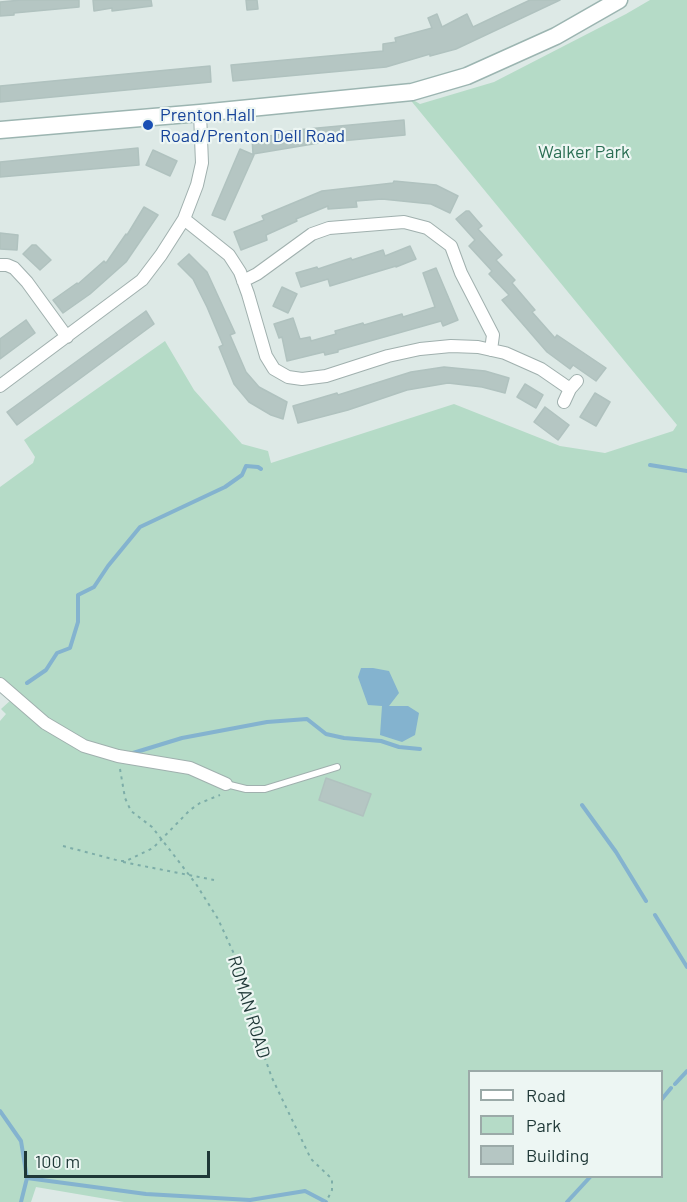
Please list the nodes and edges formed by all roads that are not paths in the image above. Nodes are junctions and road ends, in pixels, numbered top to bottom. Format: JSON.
{"nodes":[{"id":1,"x":613,"y":1,"type":"edge"},
{"id":2,"x":200,"y":113,"type":"junction"},
{"id":3,"x":0,"y":130,"type":"edge"},
{"id":4,"x":184,"y":219,"type":"junction"},
{"id":5,"x":0,"y":265,"type":"edge"},
{"id":6,"x":243,"y":282,"type":"junction"},
{"id":7,"x":67,"y":337,"type":"junction"},
{"id":8,"x":491,"y":350,"type":"junction"},
{"id":9,"x":0,"y":386,"type":"edge"},
{"id":10,"x":564,"y":402,"type":"dead end"},
{"id":11,"x":0,"y":684,"type":"edge"},
{"id":12,"x":337,"y":767,"type":"dead end"},
{"id":13,"x":226,"y":784,"type":"joint"}],
"edges":[{"from":1,"to":2,"type":"street"},
{"from":2,"to":3,"type":"street"},
{"from":2,"to":4,"type":"street"},
{"from":4,"to":6,"type":"street"},
{"from":4,"to":7,"type":"street"},
{"from":5,"to":7,"type":"street"},
{"from":6,"to":8,"type":"street"},
{"from":6,"to":8,"type":"street"},
{"from":7,"to":9,"type":"street"},
{"from":8,"to":10,"type":"street"},
{"from":11,"to":13,"type":"street"},
{"from":12,"to":13,"type":"lane"}]}
